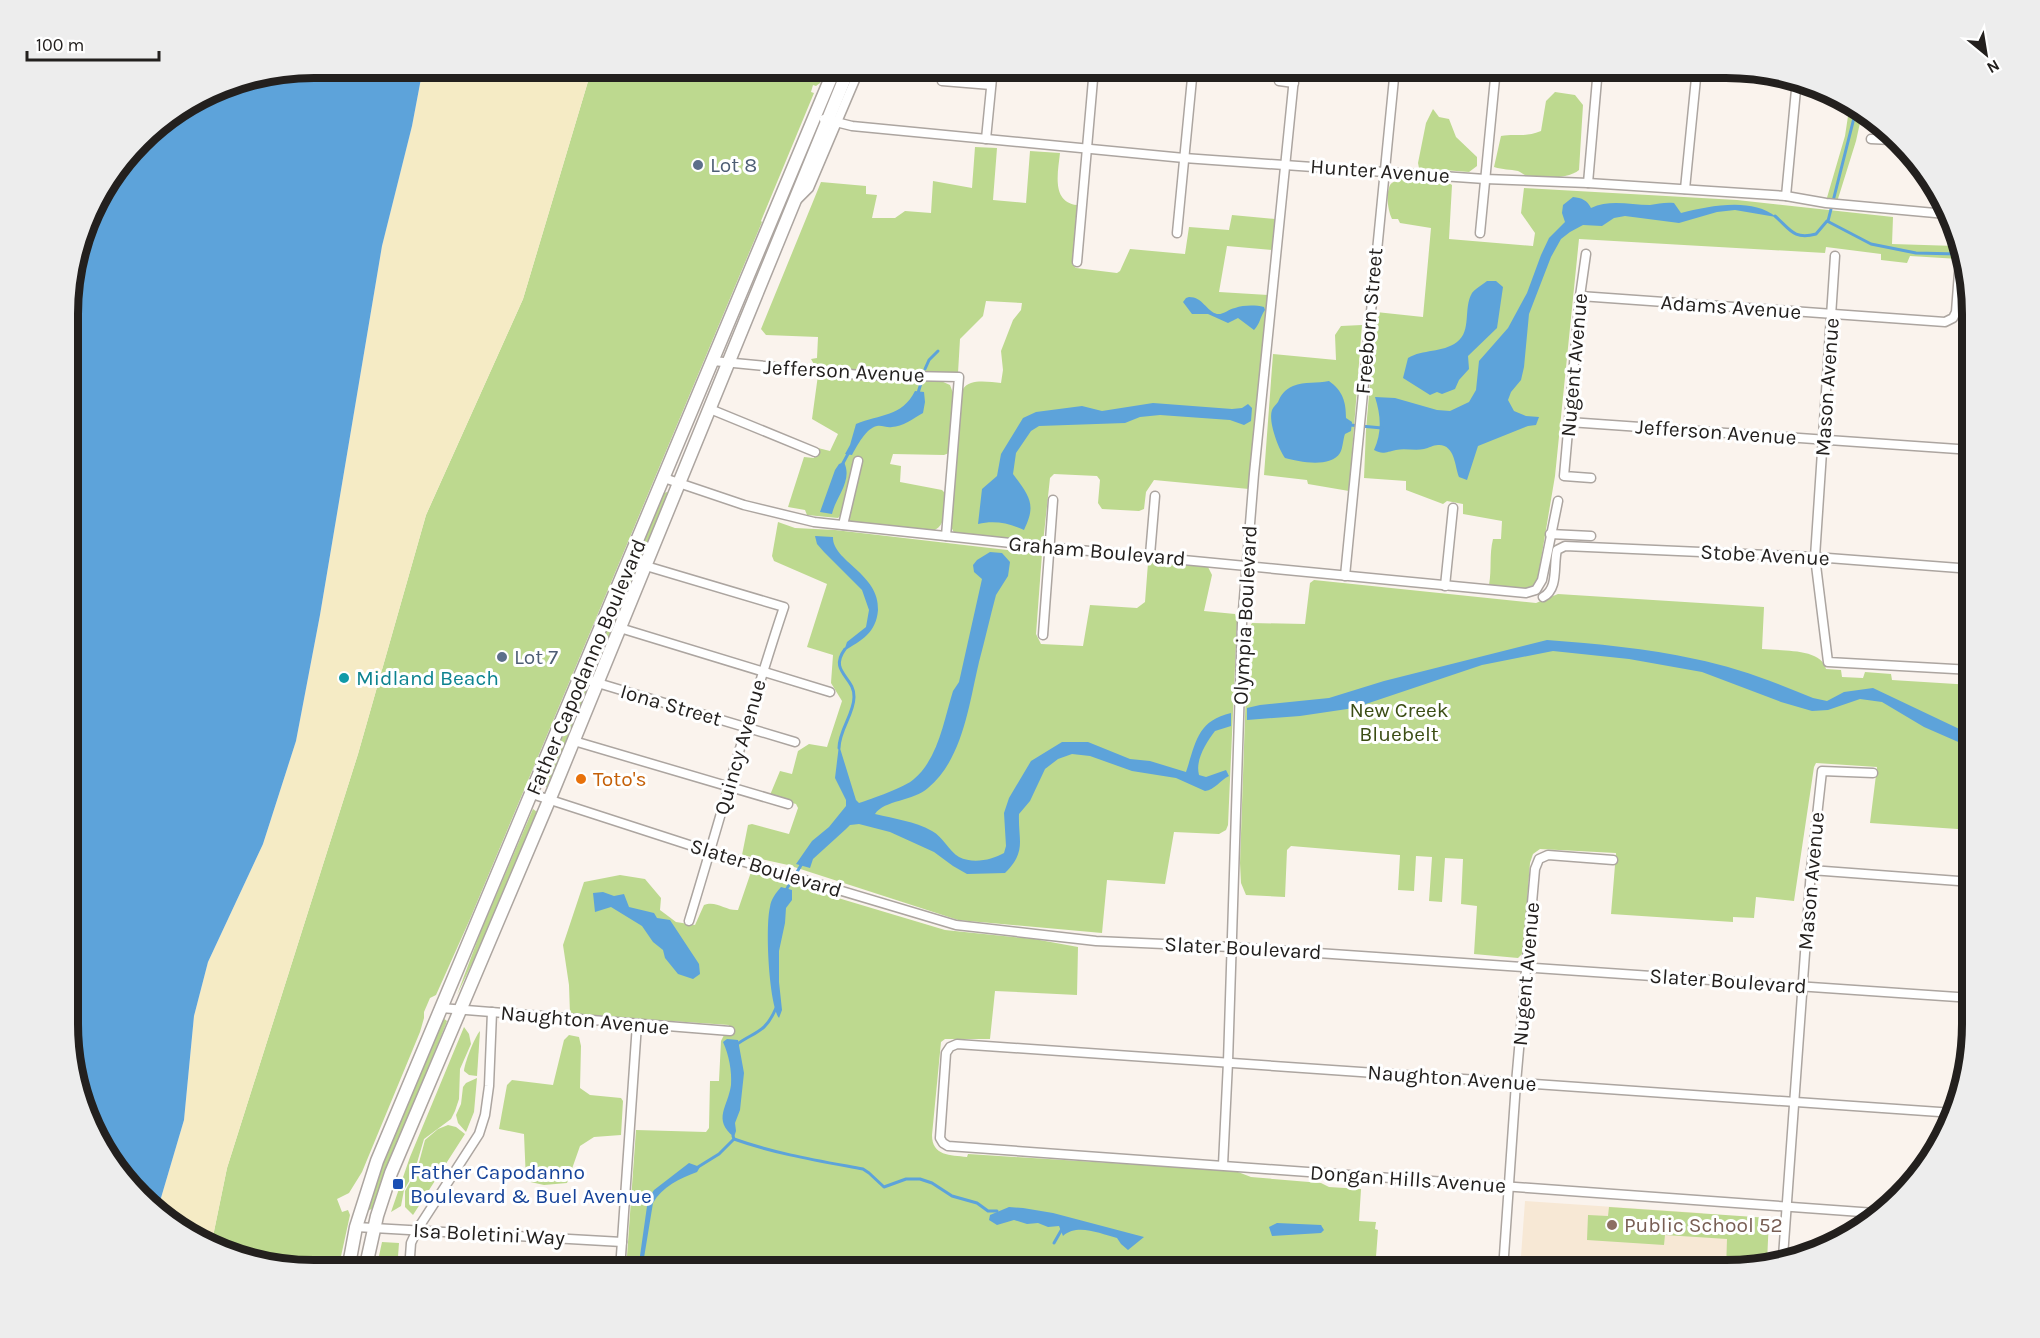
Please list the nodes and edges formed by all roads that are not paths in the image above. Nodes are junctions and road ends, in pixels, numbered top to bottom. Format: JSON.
{"nodes":[{"id":1,"x":832,"y":78,"type":"edge"},
{"id":2,"x":846,"y":78,"type":"edge"},
{"id":3,"x":855,"y":78,"type":"edge"},
{"id":4,"x":992,"y":78,"type":"edge"},
{"id":5,"x":1093,"y":78,"type":"edge"},
{"id":6,"x":1192,"y":78,"type":"edge"},
{"id":7,"x":1294,"y":78,"type":"edge"},
{"id":8,"x":1394,"y":78,"type":"edge"},
{"id":9,"x":1495,"y":78,"type":"edge"},
{"id":10,"x":1597,"y":78,"type":"edge"},
{"id":11,"x":1696,"y":78,"type":"edge"},
{"id":12,"x":942,"y":81,"type":"dead end"},
{"id":13,"x":1279,"y":81,"type":"dead end"},
{"id":14,"x":1294,"y":83,"type":"junction"},
{"id":15,"x":991,"y":85,"type":"junction"},
{"id":16,"x":1796,"y":89,"type":"edge"},
{"id":17,"x":815,"y":116,"type":"junction"},
{"id":18,"x":832,"y":122,"type":"junction"},
{"id":19,"x":986,"y":139,"type":"junction"},
{"id":20,"x":1871,"y":139,"type":"dead end"},
{"id":21,"x":1884,"y":140,"type":"edge"},
{"id":22,"x":1086,"y":149,"type":"junction"},
{"id":23,"x":1184,"y":158,"type":"junction"},
{"id":24,"x":1286,"y":164,"type":"junction"},
{"id":25,"x":1384,"y":171,"type":"junction"},
{"id":26,"x":1485,"y":179,"type":"junction"},
{"id":27,"x":1588,"y":183,"type":"junction"},
{"id":28,"x":1685,"y":189,"type":"junction"},
{"id":29,"x":1786,"y":196,"type":"junction"},
{"id":30,"x":1939,"y":213,"type":"edge"},
{"id":31,"x":1177,"y":233,"type":"dead end"},
{"id":32,"x":1480,"y":233,"type":"dead end"},
{"id":33,"x":1586,"y":255,"type":"dead end"},
{"id":34,"x":1835,"y":256,"type":"dead end"},
{"id":35,"x":1077,"y":262,"type":"dead end"},
{"id":36,"x":1959,"y":277,"type":"edge"},
{"id":37,"x":1580,"y":296,"type":"junction"},
{"id":38,"x":1831,"y":314,"type":"junction"},
{"id":39,"x":719,"y":347,"type":"junction"},
{"id":40,"x":713,"y":361,"type":"junction"},
{"id":41,"x":730,"y":362,"type":"junction"},
{"id":42,"x":710,"y":409,"type":"junction"},
{"id":43,"x":1569,"y":422,"type":"junction"},
{"id":44,"x":1824,"y":440,"type":"junction"},
{"id":45,"x":1962,"y":449,"type":"edge"},
{"id":46,"x":815,"y":452,"type":"dead end"},
{"id":47,"x":858,"y":461,"type":"dead end"},
{"id":48,"x":664,"y":478,"type":"junction"},
{"id":49,"x":1592,"y":478,"type":"dead end"},
{"id":50,"x":680,"y":484,"type":"junction"},
{"id":51,"x":1155,"y":496,"type":"dead end"},
{"id":52,"x":1053,"y":501,"type":"dead end"},
{"id":53,"x":1558,"y":501,"type":"dead end"},
{"id":54,"x":1453,"y":508,"type":"dead end"},
{"id":55,"x":843,"y":525,"type":"junction"},
{"id":56,"x":1550,"y":534,"type":"junction"},
{"id":57,"x":946,"y":536,"type":"junction"},
{"id":58,"x":1591,"y":536,"type":"dead end"},
{"id":59,"x":1048,"y":547,"type":"junction"},
{"id":60,"x":1150,"y":555,"type":"junction"},
{"id":61,"x":1815,"y":557,"type":"junction"},
{"id":62,"x":646,"y":566,"type":"junction"},
{"id":63,"x":1246,"y":566,"type":"junction"},
{"id":64,"x":1962,"y":567,"type":"edge"},
{"id":65,"x":1345,"y":576,"type":"junction"},
{"id":66,"x":1445,"y":586,"type":"junction"},
{"id":67,"x":1543,"y":597,"type":"dead end"},
{"id":68,"x":620,"y":628,"type":"junction"},
{"id":69,"x":1042,"y":635,"type":"dead end"},
{"id":70,"x":1962,"y":669,"type":"edge"},
{"id":71,"x":762,"y":670,"type":"junction"},
{"id":72,"x":581,"y":678,"type":"junction"},
{"id":73,"x":597,"y":683,"type":"junction"},
{"id":74,"x":830,"y":692,"type":"dead end"},
{"id":75,"x":746,"y":728,"type":"junction"},
{"id":76,"x":574,"y":741,"type":"junction"},
{"id":77,"x":795,"y":742,"type":"dead end"},
{"id":78,"x":1873,"y":773,"type":"dead end"},
{"id":79,"x":728,"y":785,"type":"junction"},
{"id":80,"x":532,"y":794,"type":"junction"},
{"id":81,"x":549,"y":800,"type":"junction"},
{"id":82,"x":788,"y":804,"type":"dead end"},
{"id":83,"x":711,"y":852,"type":"junction"},
{"id":84,"x":1613,"y":860,"type":"dead end"},
{"id":85,"x":1811,"y":870,"type":"junction"},
{"id":86,"x":1962,"y":881,"type":"edge"},
{"id":87,"x":689,"y":921,"type":"dead end"},
{"id":88,"x":1232,"y":946,"type":"junction"},
{"id":89,"x":1526,"y":967,"type":"junction"},
{"id":90,"x":1802,"y":986,"type":"junction"},
{"id":91,"x":1962,"y":997,"type":"edge"},
{"id":92,"x":441,"y":1008,"type":"junction"},
{"id":93,"x":459,"y":1010,"type":"junction"},
{"id":94,"x":492,"y":1012,"type":"junction"},
{"id":95,"x":637,"y":1024,"type":"junction"},
{"id":96,"x":730,"y":1031,"type":"dead end"},
{"id":97,"x":1228,"y":1062,"type":"junction"},
{"id":98,"x":1516,"y":1083,"type":"junction"},
{"id":99,"x":1794,"y":1102,"type":"junction"},
{"id":100,"x":1945,"y":1112,"type":"edge"},
{"id":101,"x":943,"y":1143,"type":"joint"},
{"id":102,"x":1223,"y":1165,"type":"junction"},
{"id":103,"x":1509,"y":1186,"type":"junction"},
{"id":104,"x":1786,"y":1206,"type":"junction"},
{"id":105,"x":1867,"y":1213,"type":"edge"},
{"id":106,"x":356,"y":1227,"type":"junction"},
{"id":107,"x":374,"y":1229,"type":"junction"},
{"id":108,"x":417,"y":1230,"type":"junction"},
{"id":109,"x":622,"y":1242,"type":"junction"},
{"id":110,"x":1783,"y":1253,"type":"edge"},
{"id":111,"x":350,"y":1260,"type":"edge"},
{"id":112,"x":366,"y":1260,"type":"edge"},
{"id":113,"x":410,"y":1260,"type":"edge"},
{"id":114,"x":621,"y":1260,"type":"edge"},
{"id":115,"x":1504,"y":1260,"type":"edge"}],
"edges":[{"from":1,"to":17,"type":"main road","name":"Father Capodanno Boulevard"},
{"from":2,"to":18,"type":"main road","name":"Father Capodanno Boulevard"},
{"from":3,"to":18,"type":"street","name":"Father Capodanno Boulevard"},
{"from":4,"to":15,"type":"street"},
{"from":5,"to":22,"type":"street"},
{"from":6,"to":23,"type":"street"},
{"from":7,"to":14,"type":"street","name":"Olympia Boulevard"},
{"from":8,"to":25,"type":"street","name":"Freeborn Street"},
{"from":9,"to":26,"type":"street"},
{"from":10,"to":27,"type":"street"},
{"from":11,"to":28,"type":"street"},
{"from":12,"to":15,"type":"street"},
{"from":13,"to":14,"type":"street"},
{"from":14,"to":24,"type":"street","name":"Olympia Boulevard"},
{"from":15,"to":19,"type":"street"},
{"from":16,"to":29,"type":"street"},
{"from":17,"to":18,"type":"street","name":"Hunter Avenue"},
{"from":17,"to":39,"type":"main road","name":"Father Capodanno Boulevard"},
{"from":18,"to":19,"type":"street","name":"Hunter Avenue"},
{"from":18,"to":41,"type":"main road","name":"Father Capodanno Boulevard"},
{"from":19,"to":22,"type":"street","name":"Hunter Avenue"},
{"from":20,"to":21,"type":"street"},
{"from":22,"to":23,"type":"street","name":"Hunter Avenue"},
{"from":22,"to":35,"type":"street"},
{"from":23,"to":24,"type":"street","name":"Hunter Avenue"},
{"from":23,"to":31,"type":"street"},
{"from":24,"to":25,"type":"street","name":"Hunter Avenue"},
{"from":24,"to":63,"type":"street","name":"Olympia Boulevard"},
{"from":25,"to":26,"type":"street","name":"Hunter Avenue"},
{"from":25,"to":65,"type":"street","name":"Freeborn Street"},
{"from":26,"to":27,"type":"street","name":"Hunter Avenue"},
{"from":26,"to":32,"type":"street"},
{"from":27,"to":28,"type":"street","name":"Hunter Avenue"},
{"from":28,"to":29,"type":"street","name":"Hunter Avenue"},
{"from":29,"to":30,"type":"street","name":"Hunter Avenue"},
{"from":33,"to":37,"type":"street","name":"Nugent Avenue"},
{"from":34,"to":38,"type":"street","name":"Mason Avenue"},
{"from":36,"to":38,"type":"street","name":"Adams Avenue"},
{"from":37,"to":38,"type":"street","name":"Adams Avenue"},
{"from":37,"to":43,"type":"street","name":"Nugent Avenue"},
{"from":38,"to":44,"type":"street","name":"Mason Avenue"},
{"from":39,"to":40,"type":"main road","name":"Father Capodanno Boulevard"},
{"from":39,"to":41,"type":"street"},
{"from":40,"to":41,"type":"street","name":"Jefferson Avenue"},
{"from":40,"to":48,"type":"main road","name":"Father Capodanno Boulevard"},
{"from":41,"to":42,"type":"main road","name":"Father Capodanno Boulevard"},
{"from":41,"to":57,"type":"street","name":"Jefferson Avenue"},
{"from":42,"to":46,"type":"street"},
{"from":42,"to":50,"type":"main road","name":"Father Capodanno Boulevard"},
{"from":43,"to":44,"type":"street","name":"Jefferson Avenue"},
{"from":43,"to":49,"type":"street","name":"Nugent Avenue"},
{"from":44,"to":45,"type":"street","name":"Jefferson Avenue"},
{"from":44,"to":61,"type":"street","name":"Mason Avenue"},
{"from":47,"to":55,"type":"street"},
{"from":48,"to":50,"type":"street","name":"Graham Boulevard"},
{"from":48,"to":72,"type":"main road","name":"Father Capodanno Boulevard"},
{"from":50,"to":55,"type":"street","name":"Graham Boulevard"},
{"from":50,"to":62,"type":"main road","name":"Father Capodanno Boulevard"},
{"from":51,"to":60,"type":"street"},
{"from":52,"to":59,"type":"street"},
{"from":53,"to":56,"type":"street"},
{"from":54,"to":66,"type":"street"},
{"from":55,"to":57,"type":"street","name":"Graham Boulevard"},
{"from":56,"to":58,"type":"street"},
{"from":56,"to":66,"type":"street","name":"Graham Boulevard"},
{"from":57,"to":59,"type":"street","name":"Graham Boulevard"},
{"from":59,"to":60,"type":"street","name":"Graham Boulevard"},
{"from":59,"to":69,"type":"street"},
{"from":60,"to":63,"type":"street","name":"Graham Boulevard"},
{"from":61,"to":64,"type":"street","name":"Stobe Avenue"},
{"from":61,"to":67,"type":"street","name":"Stobe Avenue"},
{"from":61,"to":70,"type":"street","name":"Mason Avenue"},
{"from":62,"to":68,"type":"main road","name":"Father Capodanno Boulevard"},
{"from":62,"to":71,"type":"street","name":"Quincy Avenue"},
{"from":63,"to":65,"type":"street","name":"Graham Boulevard"},
{"from":63,"to":88,"type":"street","name":"Olympia Boulevard"},
{"from":65,"to":66,"type":"street","name":"Graham Boulevard"},
{"from":68,"to":71,"type":"street"},
{"from":68,"to":73,"type":"main road","name":"Father Capodanno Boulevard"},
{"from":71,"to":74,"type":"street"},
{"from":71,"to":75,"type":"street","name":"Quincy Avenue"},
{"from":72,"to":73,"type":"street","name":"Iona Street"},
{"from":72,"to":80,"type":"main road","name":"Father Capodanno Boulevard"},
{"from":73,"to":75,"type":"street","name":"Iona Street"},
{"from":73,"to":76,"type":"main road","name":"Father Capodanno Boulevard"},
{"from":75,"to":77,"type":"street","name":"Iona Street"},
{"from":75,"to":79,"type":"street","name":"Quincy Avenue"},
{"from":76,"to":79,"type":"street"},
{"from":76,"to":81,"type":"main road","name":"Father Capodanno Boulevard"},
{"from":78,"to":85,"type":"street","name":"Mason Avenue"},
{"from":79,"to":82,"type":"street"},
{"from":79,"to":83,"type":"street","name":"Quincy Avenue"},
{"from":80,"to":81,"type":"street","name":"Slater Boulevard"},
{"from":80,"to":92,"type":"main road","name":"Father Capodanno Boulevard"},
{"from":81,"to":83,"type":"street","name":"Slater Boulevard"},
{"from":81,"to":93,"type":"main road","name":"Father Capodanno Boulevard"},
{"from":83,"to":87,"type":"street","name":"Quincy Avenue"},
{"from":83,"to":88,"type":"street","name":"Slater Boulevard"},
{"from":84,"to":89,"type":"street","name":"Nugent Avenue"},
{"from":85,"to":86,"type":"street"},
{"from":85,"to":90,"type":"street","name":"Mason Avenue"},
{"from":88,"to":89,"type":"street","name":"Slater Boulevard"},
{"from":88,"to":97,"type":"street","name":"Olympia Boulevard"},
{"from":89,"to":90,"type":"street","name":"Slater Boulevard"},
{"from":89,"to":98,"type":"street","name":"Nugent Avenue"},
{"from":90,"to":91,"type":"street","name":"Slater Boulevard"},
{"from":90,"to":99,"type":"street","name":"Mason Avenue"},
{"from":92,"to":93,"type":"street","name":"Naughton Avenue"},
{"from":92,"to":106,"type":"main road","name":"Father Capodanno Boulevard"},
{"from":93,"to":94,"type":"street","name":"Naughton Avenue"},
{"from":93,"to":107,"type":"main road","name":"Father Capodanno Boulevard"},
{"from":94,"to":95,"type":"street","name":"Naughton Avenue"},
{"from":94,"to":108,"type":"street"},
{"from":95,"to":96,"type":"street","name":"Naughton Avenue"},
{"from":95,"to":109,"type":"street"},
{"from":97,"to":98,"type":"street","name":"Naughton Avenue"},
{"from":97,"to":101,"type":"street","name":"Naughton Avenue"},
{"from":97,"to":102,"type":"street","name":"Olympia Boulevard"},
{"from":98,"to":99,"type":"street","name":"Naughton Avenue"},
{"from":98,"to":103,"type":"street","name":"Nugent Avenue"},
{"from":99,"to":100,"type":"street","name":"Naughton Avenue"},
{"from":99,"to":104,"type":"street","name":"Mason Avenue"},
{"from":101,"to":102,"type":"street","name":"Dongan Hills Avenue"},
{"from":102,"to":103,"type":"street","name":"Dongan Hills Avenue"},
{"from":103,"to":104,"type":"street","name":"Dongan Hills Avenue"},
{"from":103,"to":115,"type":"street","name":"Nugent Avenue"},
{"from":104,"to":105,"type":"street","name":"Dongan Hills Avenue"},
{"from":104,"to":110,"type":"street","name":"Mason Avenue"},
{"from":106,"to":107,"type":"street","name":"Isa Boletini Way"},
{"from":106,"to":111,"type":"main road","name":"Father Capodanno Boulevard"},
{"from":107,"to":108,"type":"street","name":"Isa Boletini Way"},
{"from":107,"to":112,"type":"main road","name":"Father Capodanno Boulevard"},
{"from":108,"to":109,"type":"street","name":"Isa Boletini Way"},
{"from":108,"to":113,"type":"street"},
{"from":109,"to":114,"type":"street"}]}
